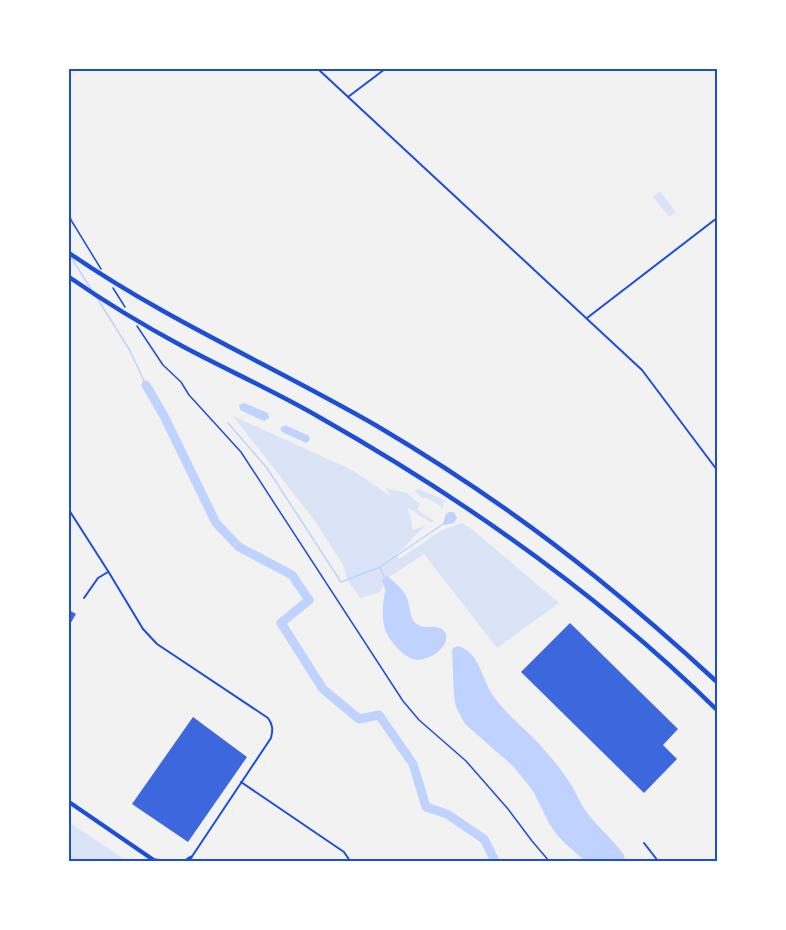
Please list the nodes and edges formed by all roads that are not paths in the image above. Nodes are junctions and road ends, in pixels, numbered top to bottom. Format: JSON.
{"nodes":[{"id":1,"x":318,"y":69,"type":"edge"},
{"id":2,"x":385,"y":69,"type":"edge"},
{"id":3,"x":348,"y":97,"type":"junction"},
{"id":4,"x":717,"y":218,"type":"edge"},
{"id":5,"x":69,"y":253,"type":"edge"},
{"id":6,"x":69,"y":277,"type":"edge"},
{"id":7,"x":587,"y":318,"type":"junction"},
{"id":8,"x":717,"y":470,"type":"edge"},
{"id":9,"x":69,"y":510,"type":"edge"},
{"id":10,"x":108,"y":571,"type":"junction"},
{"id":11,"x":84,"y":598,"type":"dead end"},
{"id":12,"x":717,"y":682,"type":"edge"},
{"id":13,"x":717,"y":710,"type":"edge"},
{"id":14,"x":241,"y":782,"type":"junction"},
{"id":15,"x":69,"y":802,"type":"edge"},
{"id":16,"x":644,"y":843,"type":"dead end"},
{"id":17,"x":154,"y":860,"type":"edge"},
{"id":18,"x":189,"y":860,"type":"edge"},
{"id":19,"x":167,"y":861,"type":"edge"},
{"id":20,"x":350,"y":861,"type":"edge"},
{"id":21,"x":658,"y":861,"type":"edge"}],
"edges":[{"from":1,"to":3,"type":"street"},
{"from":2,"to":3,"type":"street"},
{"from":3,"to":7,"type":"street"},
{"from":4,"to":7,"type":"street"},
{"from":5,"to":12,"type":"highway"},
{"from":6,"to":13,"type":"highway"},
{"from":7,"to":8,"type":"street"},
{"from":9,"to":10,"type":"street"},
{"from":10,"to":11,"type":"street"},
{"from":10,"to":14,"type":"street"},
{"from":14,"to":18,"type":"street"},
{"from":14,"to":20,"type":"street"},
{"from":15,"to":17,"type":"main road"},
{"from":16,"to":21,"type":"street"},
{"from":17,"to":19,"type":"street"}]}
